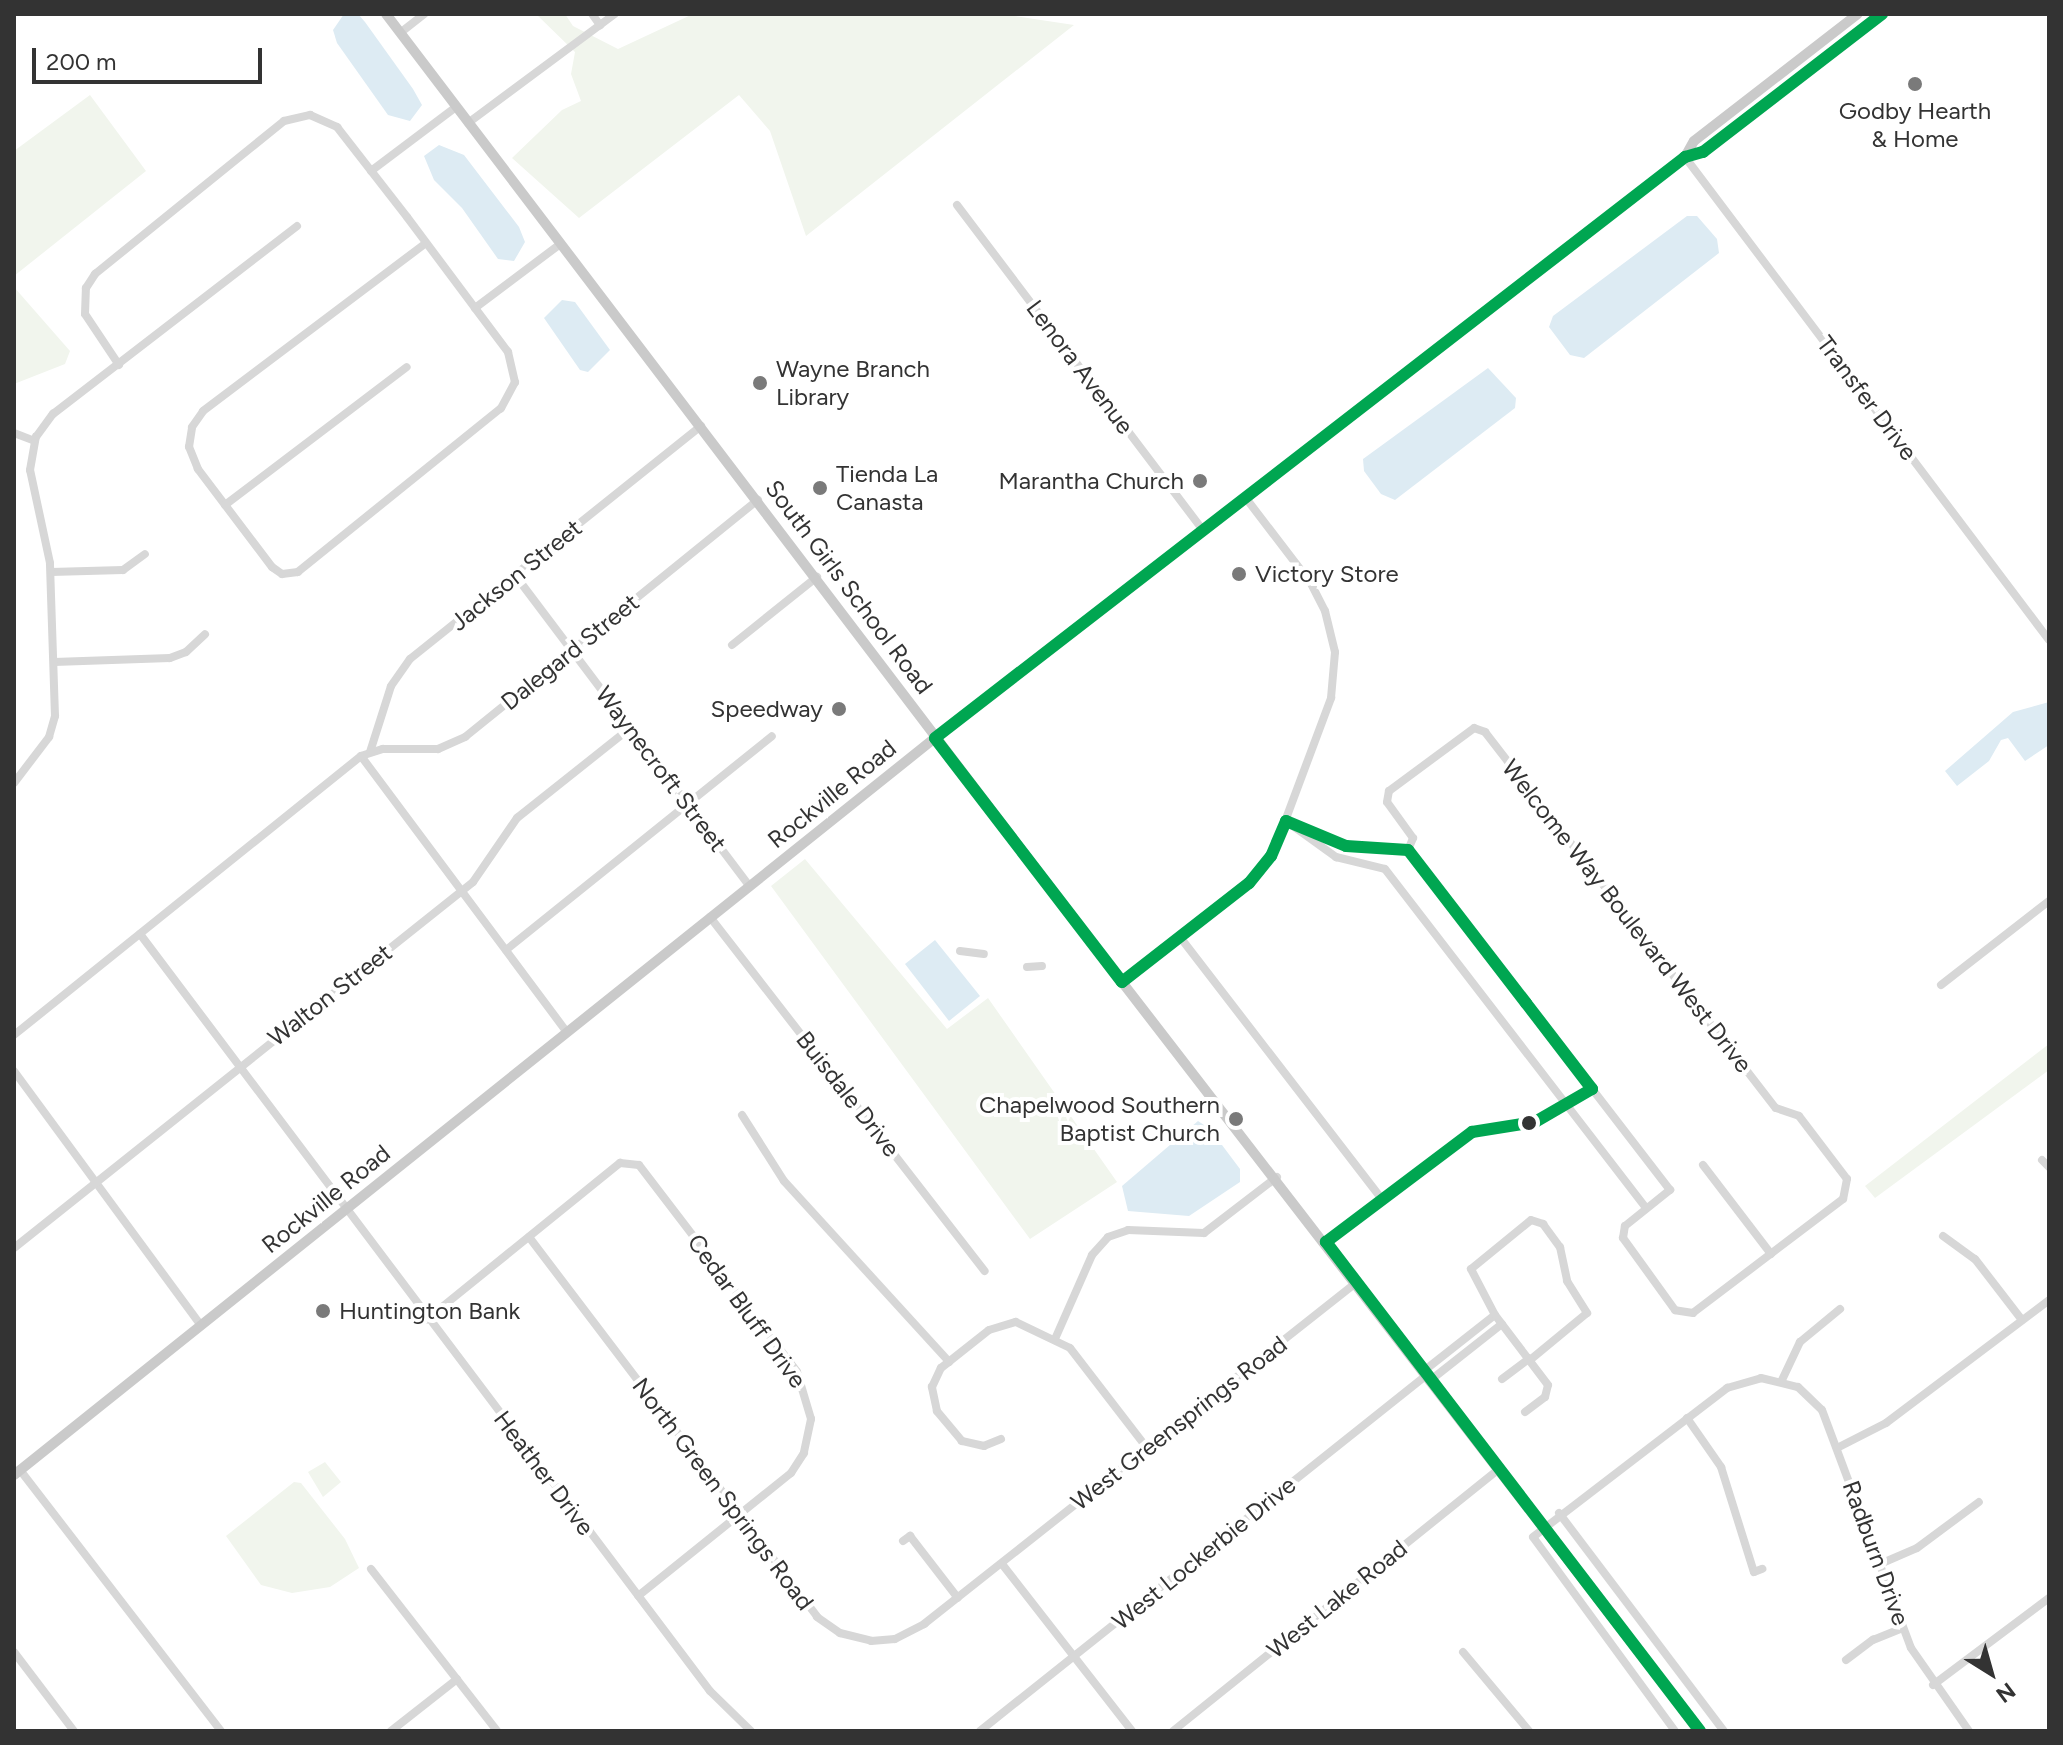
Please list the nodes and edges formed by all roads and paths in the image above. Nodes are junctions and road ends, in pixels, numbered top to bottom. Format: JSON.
{"nodes":[{"id":1,"x":386,"y":14,"type":"edge"},
{"id":2,"x":424,"y":14,"type":"edge"},
{"id":3,"x":592,"y":14,"type":"edge"},
{"id":4,"x":615,"y":14,"type":"edge"},
{"id":5,"x":1858,"y":14,"type":"edge"},
{"id":6,"x":1882,"y":14,"type":"edge"},
{"id":7,"x":600,"y":25,"type":"junction"},
{"id":8,"x":400,"y":33,"type":"junction"},
{"id":9,"x":456,"y":107,"type":"junction"},
{"id":10,"x":468,"y":123,"type":"junction"},
{"id":11,"x":1685,"y":157,"type":"junction"},
{"id":12,"x":371,"y":171,"type":"junction"},
{"id":13,"x":957,"y":205,"type":"dead end"},
{"id":14,"x":297,"y":226,"type":"dead end"},
{"id":15,"x":426,"y":243,"type":"junction"},
{"id":16,"x":559,"y":245,"type":"junction"},
{"id":17,"x":475,"y":308,"type":"junction"},
{"id":18,"x":119,"y":365,"type":"junction"},
{"id":19,"x":407,"y":367,"type":"dead end"},
{"id":20,"x":701,"y":426,"type":"junction"},
{"id":21,"x":14,"y":433,"type":"edge"},
{"id":22,"x":35,"y":441,"type":"junction"},
{"id":23,"x":1245,"y":497,"type":"junction"},
{"id":24,"x":758,"y":500,"type":"junction"},
{"id":25,"x":225,"y":505,"type":"junction"},
{"id":26,"x":1203,"y":530,"type":"junction"},
{"id":27,"x":145,"y":554,"type":"dead end"},
{"id":28,"x":51,"y":572,"type":"junction"},
{"id":29,"x":515,"y":575,"type":"junction"},
{"id":30,"x":817,"y":577,"type":"junction"},
{"id":31,"x":205,"y":634,"type":"dead end"},
{"id":32,"x":2049,"y":640,"type":"edge"},
{"id":33,"x":732,"y":645,"type":"dead end"},
{"id":34,"x":572,"y":651,"type":"junction"},
{"id":35,"x":54,"y":662,"type":"junction"},
{"id":36,"x":630,"y":728,"type":"junction"},
{"id":37,"x":772,"y":736,"type":"dead end"},
{"id":38,"x":935,"y":738,"type":"junction"},
{"id":39,"x":370,"y":752,"type":"junction"},
{"id":40,"x":361,"y":756,"type":"junction"},
{"id":41,"x":14,"y":783,"type":"edge"},
{"id":42,"x":688,"y":804,"type":"junction"},
{"id":43,"x":1286,"y":821,"type":"junction"},
{"id":44,"x":1408,"y":850,"type":"junction"},
{"id":45,"x":749,"y":886,"type":"junction"},
{"id":46,"x":462,"y":891,"type":"junction"},
{"id":47,"x":2049,"y":901,"type":"edge"},
{"id":48,"x":710,"y":917,"type":"junction"},
{"id":49,"x":140,"y":934,"type":"junction"},
{"id":50,"x":1180,"y":937,"type":"junction"},
{"id":51,"x":506,"y":950,"type":"junction"},
{"id":52,"x":960,"y":951,"type":"dead end"},
{"id":53,"x":984,"y":954,"type":"dead end"},
{"id":54,"x":1042,"y":966,"type":"dead end"},
{"id":55,"x":1027,"y":967,"type":"dead end"},
{"id":56,"x":1122,"y":982,"type":"junction"},
{"id":57,"x":1941,"y":985,"type":"dead end"},
{"id":58,"x":567,"y":1032,"type":"junction"},
{"id":59,"x":14,"y":1035,"type":"edge"},
{"id":60,"x":240,"y":1066,"type":"junction"},
{"id":61,"x":14,"y":1071,"type":"edge"},
{"id":62,"x":1592,"y":1089,"type":"junction"},
{"id":63,"x":1568,"y":1107,"type":"junction"},
{"id":64,"x":742,"y":1115,"type":"dead end"},
{"id":65,"x":2042,"y":1160,"type":"dead end"},
{"id":66,"x":1703,"y":1165,"type":"dead end"},
{"id":67,"x":2049,"y":1167,"type":"edge"},
{"id":68,"x":1277,"y":1177,"type":"junction"},
{"id":69,"x":96,"y":1183,"type":"junction"},
{"id":70,"x":1382,"y":1199,"type":"junction"},
{"id":71,"x":1646,"y":1208,"type":"junction"},
{"id":72,"x":346,"y":1209,"type":"junction"},
{"id":73,"x":1943,"y":1236,"type":"dead end"},
{"id":74,"x":529,"y":1237,"type":"junction"},
{"id":75,"x":1326,"y":1242,"type":"junction"},
{"id":76,"x":14,"y":1248,"type":"edge"},
{"id":77,"x":1771,"y":1254,"type":"junction"},
{"id":78,"x":985,"y":1271,"type":"dead end"},
{"id":79,"x":1357,"y":1282,"type":"junction"},
{"id":80,"x":2049,"y":1300,"type":"edge"},
{"id":81,"x":1840,"y":1309,"type":"dead end"},
{"id":82,"x":1495,"y":1315,"type":"junction"},
{"id":83,"x":426,"y":1320,"type":"junction"},
{"id":84,"x":2022,"y":1320,"type":"junction"},
{"id":85,"x":1502,"y":1324,"type":"junction"},
{"id":86,"x":201,"y":1326,"type":"junction"},
{"id":87,"x":1055,"y":1339,"type":"junction"},
{"id":88,"x":1529,"y":1360,"type":"junction"},
{"id":89,"x":949,"y":1362,"type":"junction"},
{"id":90,"x":1428,"y":1374,"type":"junction"},
{"id":91,"x":1502,"y":1379,"type":"dead end"},
{"id":92,"x":1782,"y":1380,"type":"junction"},
{"id":93,"x":1525,"y":1412,"type":"dead end"},
{"id":94,"x":1687,"y":1418,"type":"junction"},
{"id":95,"x":1001,"y":1439,"type":"dead end"},
{"id":96,"x":1147,"y":1448,"type":"junction"},
{"id":97,"x":1837,"y":1448,"type":"junction"},
{"id":98,"x":1500,"y":1468,"type":"junction"},
{"id":99,"x":17,"y":1472,"type":"edge"},
{"id":100,"x":1979,"y":1502,"type":"dead end"},
{"id":101,"x":1559,"y":1513,"type":"junction"},
{"id":102,"x":740,"y":1516,"type":"junction"},
{"id":103,"x":1544,"y":1525,"type":"junction"},
{"id":104,"x":903,"y":1541,"type":"dead end"},
{"id":105,"x":1002,"y":1564,"type":"junction"},
{"id":106,"x":1880,"y":1564,"type":"junction"},
{"id":107,"x":371,"y":1569,"type":"dead end"},
{"id":108,"x":1762,"y":1569,"type":"dead end"},
{"id":109,"x":638,"y":1596,"type":"junction"},
{"id":110,"x":958,"y":1598,"type":"junction"},
{"id":111,"x":2049,"y":1598,"type":"edge"},
{"id":112,"x":1903,"y":1628,"type":"junction"},
{"id":113,"x":14,"y":1652,"type":"edge"},
{"id":114,"x":1463,"y":1652,"type":"dead end"},
{"id":115,"x":1074,"y":1657,"type":"junction"},
{"id":116,"x":1846,"y":1660,"type":"dead end"},
{"id":117,"x":457,"y":1679,"type":"junction"},
{"id":118,"x":1933,"y":1685,"type":"junction"},
{"id":119,"x":74,"y":1731,"type":"edge"},
{"id":120,"x":221,"y":1731,"type":"edge"},
{"id":121,"x":391,"y":1731,"type":"edge"},
{"id":122,"x":497,"y":1731,"type":"edge"},
{"id":123,"x":751,"y":1731,"type":"edge"},
{"id":124,"x":980,"y":1731,"type":"edge"},
{"id":125,"x":1132,"y":1731,"type":"edge"},
{"id":126,"x":1173,"y":1731,"type":"edge"},
{"id":127,"x":1529,"y":1731,"type":"edge"},
{"id":128,"x":1675,"y":1731,"type":"edge"},
{"id":129,"x":1700,"y":1731,"type":"edge"},
{"id":130,"x":1724,"y":1731,"type":"edge"},
{"id":131,"x":1969,"y":1731,"type":"edge"}],
"edges":[{"from":1,"to":8,"type":"main road","name":"South Girls School Road"},
{"from":2,"to":8,"type":"street"},
{"from":3,"to":7,"type":"street"},
{"from":4,"to":7,"type":"street"},
{"from":5,"to":11,"type":"main road","name":"Rockville Road"},
{"from":6,"to":11,"type":"main road","name":"Rockville Road"},
{"from":7,"to":10,"type":"street"},
{"from":8,"to":9,"type":"main road","name":"South Girls School Road"},
{"from":9,"to":10,"type":"main road","name":"South Girls School Road"},
{"from":9,"to":12,"type":"street"},
{"from":10,"to":16,"type":"main road","name":"South Girls School Road"},
{"from":11,"to":23,"type":"main road","name":"Rockville Road"},
{"from":11,"to":32,"type":"street","name":"Transfer Drive"},
{"from":12,"to":15,"type":"street"},
{"from":12,"to":18,"type":"street"},
{"from":13,"to":26,"type":"street","name":"Lenora Avenue"},
{"from":14,"to":18,"type":"street"},
{"from":15,"to":17,"type":"street"},
{"from":15,"to":25,"type":"street"},
{"from":16,"to":17,"type":"street"},
{"from":16,"to":20,"type":"main road","name":"South Girls School Road"},
{"from":17,"to":25,"type":"street"},
{"from":18,"to":22,"type":"street"},
{"from":19,"to":25,"type":"street"},
{"from":20,"to":24,"type":"main road","name":"South Girls School Road"},
{"from":20,"to":29,"type":"street","name":"Jackson Street"},
{"from":21,"to":22,"type":"street"},
{"from":22,"to":28,"type":"street"},
{"from":23,"to":26,"type":"main road","name":"Rockville Road"},
{"from":23,"to":43,"type":"street"},
{"from":24,"to":30,"type":"main road","name":"South Girls School Road"},
{"from":24,"to":34,"type":"street","name":"Dalegard Street"},
{"from":26,"to":38,"type":"main road","name":"Rockville Road"},
{"from":27,"to":28,"type":"street"},
{"from":28,"to":35,"type":"street"},
{"from":29,"to":34,"type":"street","name":"Waynecroft Street"},
{"from":29,"to":39,"type":"street","name":"Jackson Street"},
{"from":30,"to":33,"type":"street"},
{"from":30,"to":38,"type":"main road","name":"South Girls School Road"},
{"from":31,"to":35,"type":"street"},
{"from":34,"to":36,"type":"street","name":"Waynecroft Street"},
{"from":34,"to":39,"type":"street","name":"Dalegard Street"},
{"from":35,"to":41,"type":"street"},
{"from":36,"to":42,"type":"street","name":"Waynecroft Street"},
{"from":36,"to":46,"type":"street","name":"Walton Street"},
{"from":37,"to":42,"type":"street"},
{"from":38,"to":45,"type":"main road","name":"Rockville Road"},
{"from":38,"to":56,"type":"main road","name":"South Girls School Road"},
{"from":39,"to":40,"type":"street","name":"Dalegard Street"},
{"from":40,"to":46,"type":"street"},
{"from":40,"to":49,"type":"street"},
{"from":42,"to":45,"type":"street","name":"Waynecroft Street"},
{"from":42,"to":51,"type":"street"},
{"from":43,"to":44,"type":"street"},
{"from":43,"to":50,"type":"street"},
{"from":43,"to":63,"type":"street"},
{"from":44,"to":62,"type":"street"},
{"from":44,"to":77,"type":"street","name":"Welcome Way Boulevard West Drive"},
{"from":45,"to":48,"type":"main road","name":"Rockville Road"},
{"from":46,"to":51,"type":"street"},
{"from":46,"to":60,"type":"street","name":"Walton Street"},
{"from":47,"to":57,"type":"street"},
{"from":48,"to":58,"type":"main road","name":"Rockville Road"},
{"from":48,"to":78,"type":"street","name":"Buisdale Drive"},
{"from":49,"to":59,"type":"street"},
{"from":49,"to":60,"type":"street","name":"Heather Drive"},
{"from":50,"to":56,"type":"street"},
{"from":50,"to":70,"type":"street"},
{"from":51,"to":58,"type":"street"},
{"from":52,"to":53,"type":"street"},
{"from":54,"to":55,"type":"street"},
{"from":56,"to":68,"type":"main road","name":"South Girls School Road"},
{"from":58,"to":72,"type":"main road","name":"Rockville Road"},
{"from":60,"to":69,"type":"street","name":"Walton Street"},
{"from":60,"to":72,"type":"street","name":"Heather Drive"},
{"from":61,"to":69,"type":"street"},
{"from":62,"to":63,"type":"street"},
{"from":62,"to":71,"type":"street"},
{"from":63,"to":70,"type":"street"},
{"from":63,"to":71,"type":"street"},
{"from":64,"to":89,"type":"street"},
{"from":65,"to":67,"type":"street"},
{"from":66,"to":77,"type":"street"},
{"from":68,"to":75,"type":"main road","name":"South Girls School Road"},
{"from":68,"to":87,"type":"street"},
{"from":69,"to":76,"type":"street","name":"Walton Street"},
{"from":69,"to":86,"type":"street"},
{"from":70,"to":75,"type":"street"},
{"from":71,"to":77,"type":"street"},
{"from":72,"to":83,"type":"street","name":"Heather Drive"},
{"from":72,"to":86,"type":"main road","name":"Rockville Road"},
{"from":73,"to":84,"type":"street"},
{"from":74,"to":83,"type":"street"},
{"from":74,"to":102,"type":"street","name":"North Green Springs Road"},
{"from":74,"to":102,"type":"street","name":"Cedar Bluff Drive"},
{"from":75,"to":79,"type":"main road","name":"South Girls School Road"},
{"from":79,"to":90,"type":"main road","name":"South Girls School Road"},
{"from":79,"to":96,"type":"street","name":"West Greensprings Road"},
{"from":80,"to":84,"type":"street"},
{"from":81,"to":92,"type":"street"},
{"from":82,"to":85,"type":"street"},
{"from":82,"to":88,"type":"street"},
{"from":82,"to":90,"type":"street"},
{"from":83,"to":109,"type":"street","name":"Heather Drive"},
{"from":84,"to":97,"type":"street"},
{"from":85,"to":88,"type":"street"},
{"from":85,"to":90,"type":"street"},
{"from":86,"to":99,"type":"main road","name":"Rockville Road"},
{"from":87,"to":89,"type":"street"},
{"from":87,"to":96,"type":"street"},
{"from":88,"to":91,"type":"street"},
{"from":88,"to":93,"type":"street"},
{"from":89,"to":95,"type":"street"},
{"from":90,"to":98,"type":"main road","name":"South Girls School Road"},
{"from":90,"to":115,"type":"street","name":"West Lockerbie Drive"},
{"from":92,"to":94,"type":"street"},
{"from":92,"to":97,"type":"street","name":"Radburn Drive"},
{"from":94,"to":101,"type":"street"},
{"from":94,"to":108,"type":"street"},
{"from":96,"to":105,"type":"street","name":"West Greensprings Road"},
{"from":97,"to":106,"type":"street","name":"Radburn Drive"},
{"from":98,"to":103,"type":"main road","name":"South Girls School Road"},
{"from":98,"to":126,"type":"street","name":"West Lake Road"},
{"from":99,"to":120,"type":"street"},
{"from":100,"to":106,"type":"street"},
{"from":101,"to":103,"type":"street"},
{"from":101,"to":130,"type":"street"},
{"from":102,"to":109,"type":"street","name":"Cedar Bluff Drive"},
{"from":102,"to":110,"type":"street","name":"North Green Springs Road"},
{"from":103,"to":128,"type":"street"},
{"from":103,"to":129,"type":"main road","name":"South Girls School Road"},
{"from":104,"to":110,"type":"street"},
{"from":105,"to":110,"type":"street","name":"North Green Springs Road"},
{"from":105,"to":115,"type":"street"},
{"from":106,"to":112,"type":"street","name":"Radburn Drive"},
{"from":107,"to":117,"type":"street"},
{"from":109,"to":123,"type":"street","name":"Heather Drive"},
{"from":111,"to":118,"type":"street"},
{"from":112,"to":116,"type":"street"},
{"from":112,"to":118,"type":"street","name":"Radburn Drive"},
{"from":113,"to":119,"type":"street"},
{"from":114,"to":127,"type":"street"},
{"from":115,"to":124,"type":"street","name":"West Lockerbie Drive"},
{"from":115,"to":125,"type":"street"},
{"from":117,"to":121,"type":"street"},
{"from":117,"to":122,"type":"street"},
{"from":118,"to":131,"type":"street","name":"Radburn Drive"}]}
